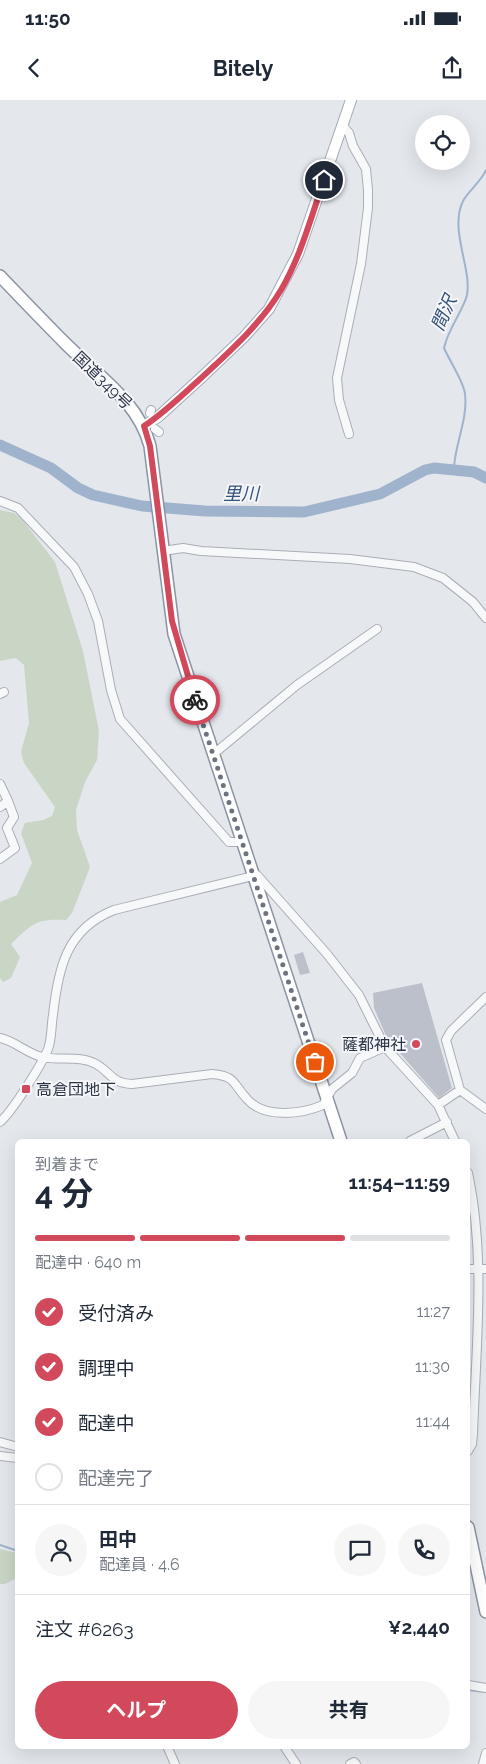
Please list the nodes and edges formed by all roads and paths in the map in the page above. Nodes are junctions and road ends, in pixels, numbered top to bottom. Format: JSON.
{"nodes":[{"id":1,"x":351,"y":100,"type":"edge"},
{"id":2,"x":342,"y":125,"type":"junction"},
{"id":3,"x":0,"y":276,"type":"edge"},
{"id":4,"x":144,"y":426,"type":"junction"},
{"id":5,"x":349,"y":434,"type":"dead end"},
{"id":6,"x":0,"y":501,"type":"edge"},
{"id":7,"x":162,"y":546,"type":"junction"},
{"id":8,"x":486,"y":618,"type":"edge"},
{"id":9,"x":377,"y":629,"type":"dead end"},
{"id":10,"x":212,"y":753,"type":"junction"},
{"id":11,"x":0,"y":784,"type":"edge"},
{"id":12,"x":8,"y":801,"type":"junction"},
{"id":13,"x":0,"y":807,"type":"edge"},
{"id":14,"x":242,"y":842,"type":"junction"},
{"id":15,"x":0,"y":859,"type":"edge"},
{"id":16,"x":253,"y":875,"type":"junction"},
{"id":17,"x":486,"y":997,"type":"edge"},
{"id":18,"x":0,"y":1038,"type":"edge"},
{"id":19,"x":385,"y":1047,"type":"junction"},
{"id":20,"x":44,"y":1057,"type":"junction"},
{"id":21,"x":460,"y":1090,"type":"junction"},
{"id":22,"x":328,"y":1100,"type":"junction"},
{"id":23,"x":438,"y":1106,"type":"junction"},
{"id":24,"x":486,"y":1109,"type":"edge"},
{"id":25,"x":0,"y":1122,"type":"edge"},
{"id":26,"x":447,"y":1122,"type":"junction"},
{"id":27,"x":340,"y":1139,"type":"edge"},
{"id":28,"x":414,"y":1139,"type":"edge"},
{"id":29,"x":454,"y":1139,"type":"edge"},
{"id":30,"x":470,"y":1184,"type":"edge"},
{"id":31,"x":482,"y":1264,"type":"edge"},
{"id":32,"x":0,"y":1442,"type":"edge"},
{"id":33,"x":15,"y":1446,"type":"edge"},
{"id":34,"x":470,"y":1448,"type":"edge"},
{"id":35,"x":0,"y":1456,"type":"edge"},
{"id":36,"x":15,"y":1458,"type":"edge"},
{"id":37,"x":470,"y":1536,"type":"edge"},
{"id":38,"x":486,"y":1612,"type":"edge"},
{"id":39,"x":470,"y":1685,"type":"edge"},
{"id":40,"x":486,"y":1688,"type":"edge"},
{"id":41,"x":168,"y":1749,"type":"edge"},
{"id":42,"x":286,"y":1749,"type":"edge"},
{"id":43,"x":486,"y":1753,"type":"edge"},
{"id":44,"x":175,"y":1764,"type":"edge"},
{"id":45,"x":296,"y":1764,"type":"edge"},
{"id":46,"x":350,"y":1764,"type":"edge"},
{"id":47,"x":356,"y":1764,"type":"edge"},
{"id":48,"x":483,"y":1764,"type":"edge"}],
"edges":[{"from":1,"to":2,"type":"main road"},
{"from":2,"to":4,"type":"main road"},
{"from":2,"to":5,"type":"street"},
{"from":3,"to":4,"type":"highway","name":"国道349号"},
{"from":4,"to":7,"type":"highway","name":"国道349号"},
{"from":6,"to":14,"type":"street"},
{"from":7,"to":8,"type":"street"},
{"from":7,"to":10,"type":"highway","name":"国道349号"},
{"from":9,"to":10,"type":"street"},
{"from":10,"to":14,"type":"highway","name":"国道349号"},
{"from":11,"to":12,"type":"street"},
{"from":12,"to":13,"type":"street"},
{"from":12,"to":15,"type":"street"},
{"from":14,"to":16,"type":"highway","name":"国道349号"},
{"from":16,"to":19,"type":"street"},
{"from":16,"to":20,"type":"street"},
{"from":16,"to":22,"type":"highway","name":"国道349号"},
{"from":17,"to":21,"type":"street"},
{"from":18,"to":20,"type":"street"},
{"from":19,"to":22,"type":"street"},
{"from":19,"to":23,"type":"street"},
{"from":20,"to":22,"type":"street"},
{"from":20,"to":25,"type":"street"},
{"from":21,"to":23,"type":"street"},
{"from":21,"to":24,"type":"street"},
{"from":22,"to":27,"type":"highway","name":"国道349号"},
{"from":23,"to":26,"type":"street"},
{"from":26,"to":28,"type":"street"},
{"from":26,"to":29,"type":"street"},
{"from":30,"to":31,"type":"street"},
{"from":31,"to":34,"type":"street"},
{"from":32,"to":33,"type":"street"},
{"from":35,"to":36,"type":"street"},
{"from":37,"to":38,"type":"highway"},
{"from":39,"to":40,"type":"street"},
{"from":41,"to":44,"type":"street"},
{"from":42,"to":45,"type":"street"},
{"from":43,"to":48,"type":"street"},
{"from":46,"to":47,"type":"street"}]}
